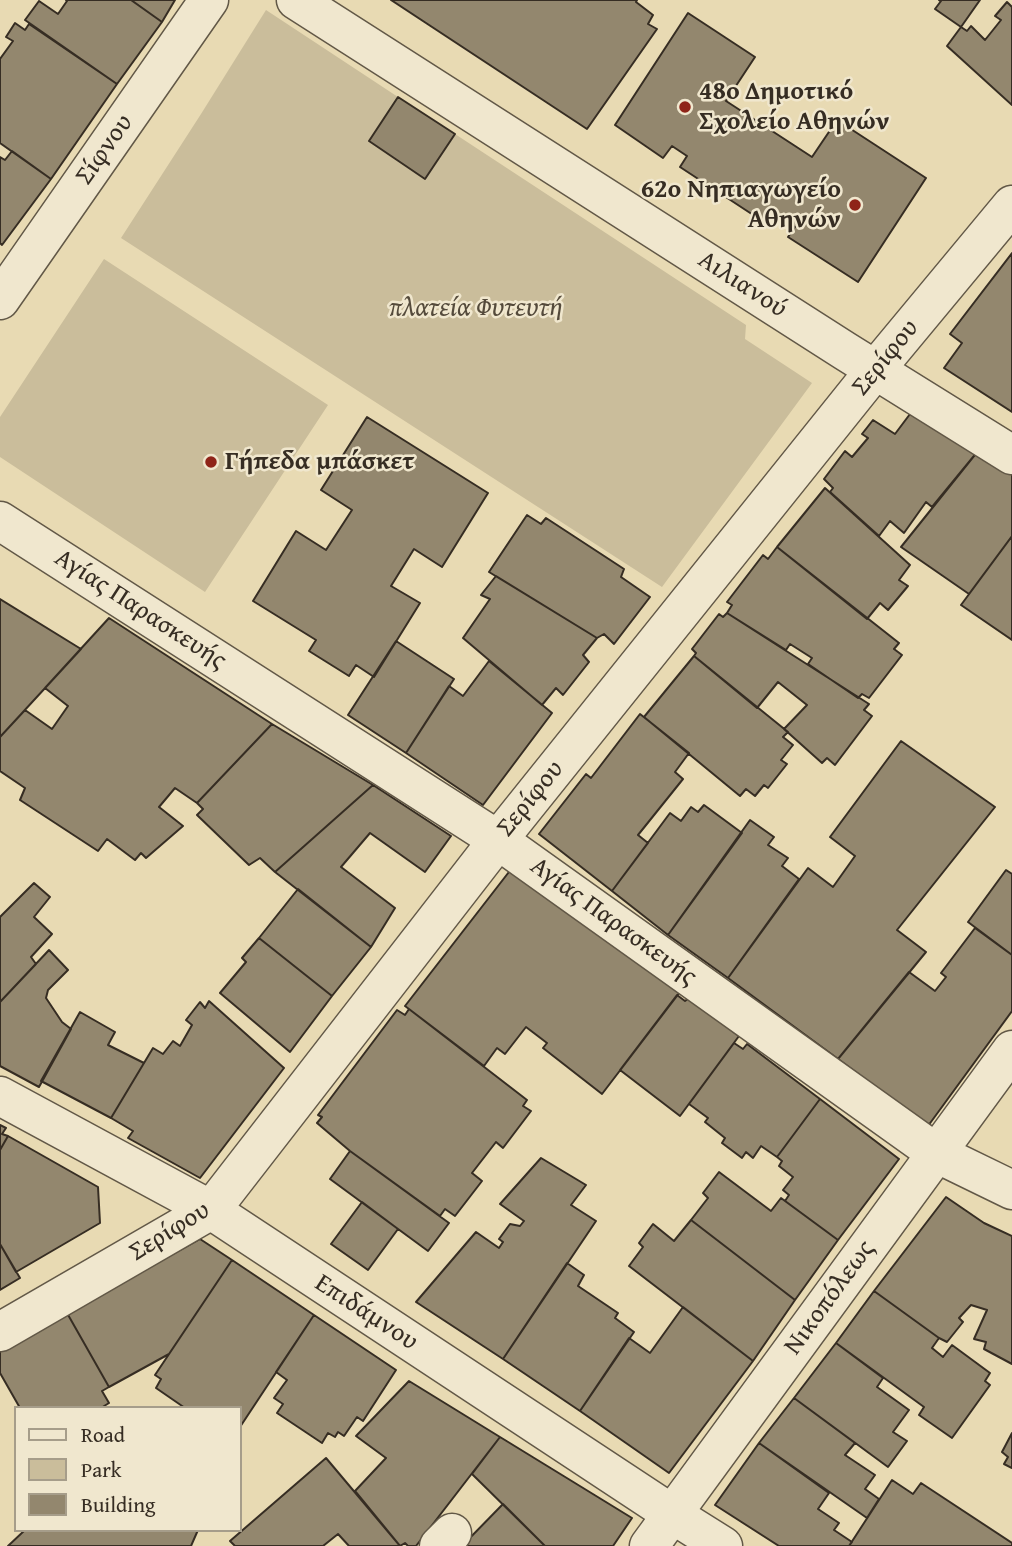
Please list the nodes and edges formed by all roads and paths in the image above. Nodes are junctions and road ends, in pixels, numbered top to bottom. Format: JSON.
{"nodes":[{"id":1,"x":209,"y":0,"type":"edge"},
{"id":2,"x":296,"y":0,"type":"edge"},
{"id":3,"x":1012,"y":205,"type":"edge"},
{"id":4,"x":0,"y":300,"type":"edge"},
{"id":5,"x":875,"y":370,"type":"junction"},
{"id":6,"x":1012,"y":455,"type":"edge"},
{"id":7,"x":0,"y":521,"type":"edge"},
{"id":8,"x":498,"y":839,"type":"junction"},
{"id":9,"x":1012,"y":1051,"type":"edge"},
{"id":10,"x":0,"y":1096,"type":"edge"},
{"id":11,"x":936,"y":1153,"type":"junction"},
{"id":12,"x":1012,"y":1190,"type":"edge"},
{"id":13,"x":211,"y":1210,"type":"junction"},
{"id":14,"x":0,"y":1332,"type":"edge"},
{"id":15,"x":672,"y":1514,"type":"junction"},
{"id":16,"x":649,"y":1546,"type":"edge"},
{"id":17,"x":723,"y":1546,"type":"edge"}],
"edges":[{"from":1,"to":4,"type":"street","name":"Σίφνου"},
{"from":2,"to":5,"type":"street","name":"Αιλιανού"},
{"from":3,"to":5,"type":"street","name":"Σερίφου"},
{"from":5,"to":6,"type":"street","name":"Αιλιανού"},
{"from":5,"to":8,"type":"street","name":"Σερίφου"},
{"from":7,"to":8,"type":"street","name":"Αγίας Παρασκευής"},
{"from":8,"to":11,"type":"street","name":"Αγίας Παρασκευής"},
{"from":8,"to":13,"type":"street","name":"Σερίφου"},
{"from":9,"to":11,"type":"street","name":"Νικοπόλεως"},
{"from":10,"to":13,"type":"street","name":"Επιδάμνου"},
{"from":11,"to":12,"type":"street","name":"Αγίας Παρασκευής"},
{"from":11,"to":15,"type":"street","name":"Νικοπόλεως"},
{"from":13,"to":14,"type":"street","name":"Σερίφου"},
{"from":13,"to":15,"type":"street","name":"Επιδάμνου"},
{"from":15,"to":16,"type":"street","name":"Νικοπόλεως"},
{"from":15,"to":17,"type":"street","name":"Επιδάμνου"}]}
